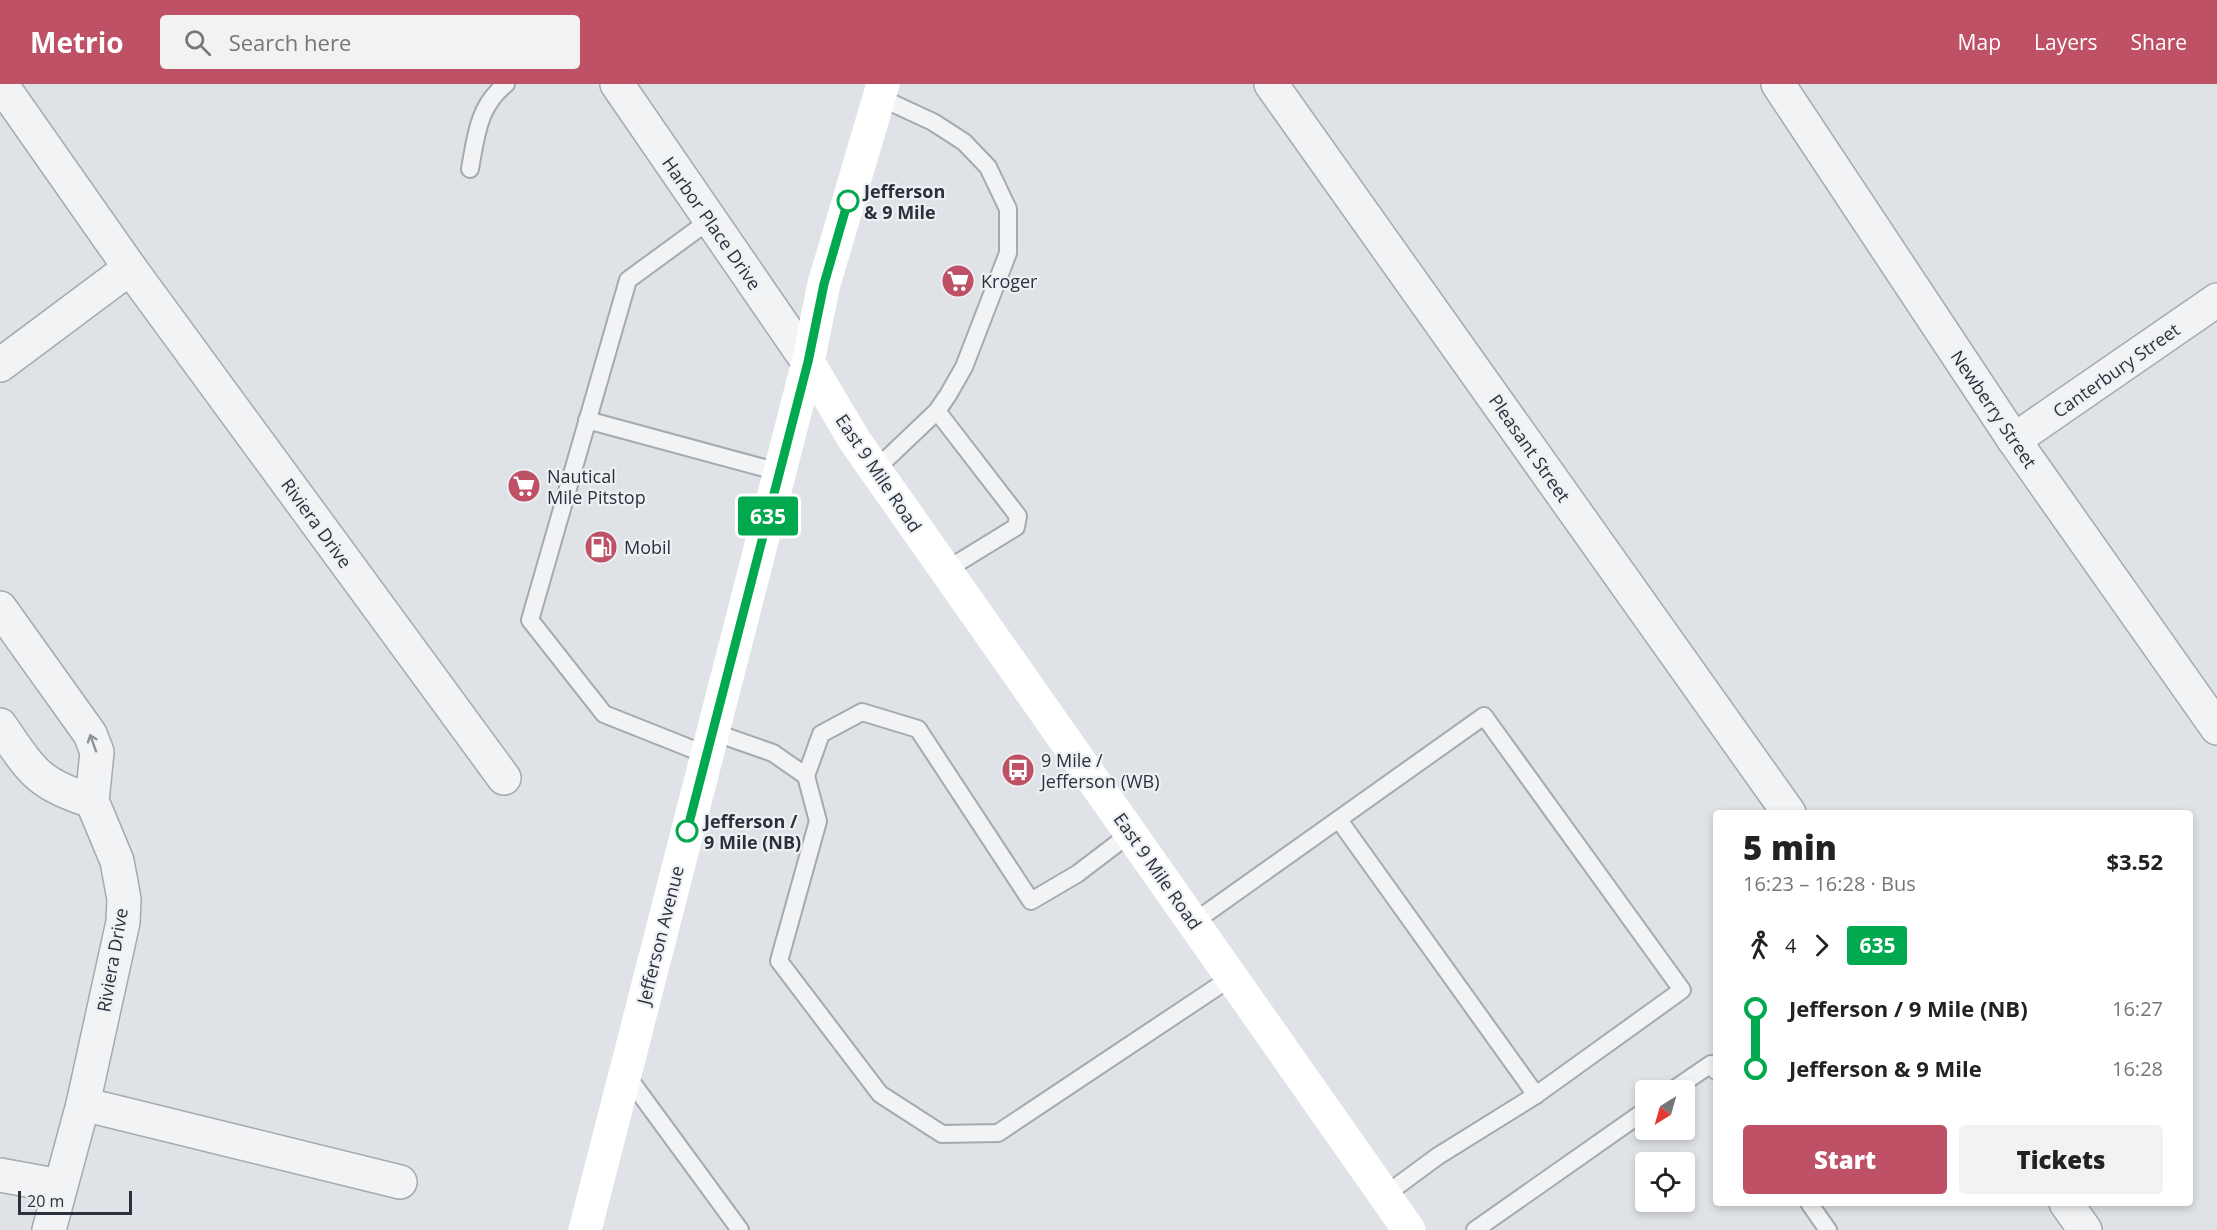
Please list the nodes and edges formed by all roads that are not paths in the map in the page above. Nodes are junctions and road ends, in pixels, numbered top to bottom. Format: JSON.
{"nodes":[{"id":1,"x":1,"y":84,"type":"edge"},
{"id":2,"x":506,"y":84,"type":"edge"},
{"id":3,"x":616,"y":84,"type":"edge"},
{"id":4,"x":1271,"y":84,"type":"edge"},
{"id":5,"x":1778,"y":84,"type":"edge"},
{"id":6,"x":881,"y":90,"type":"edge"},
{"id":7,"x":470,"y":169,"type":"dead end"},
{"id":8,"x":711,"y":220,"type":"junction"},
{"id":9,"x":130,"y":268,"type":"junction"},
{"id":10,"x":2217,"y":300,"type":"edge"},
{"id":11,"x":808,"y":362,"type":"junction"},
{"id":12,"x":0,"y":365,"type":"edge"},
{"id":13,"x":937,"y":411,"type":"junction"},
{"id":14,"x":587,"y":420,"type":"junction"},
{"id":15,"x":2014,"y":440,"type":"junction"},
{"id":16,"x":875,"y":470,"type":"junction"},
{"id":17,"x":779,"y":472,"type":"junction"},
{"id":18,"x":946,"y":570,"type":"junction"},
{"id":19,"x":0,"y":608,"type":"edge"},
{"id":20,"x":0,"y":725,"type":"edge"},
{"id":21,"x":2217,"y":728,"type":"edge"},
{"id":22,"x":710,"y":743,"type":"junction"},
{"id":23,"x":806,"y":776,"type":"junction"},
{"id":24,"x":504,"y":778,"type":"dead end"},
{"id":25,"x":92,"y":801,"type":"junction"},
{"id":26,"x":1787,"y":810,"type":"edge"},
{"id":27,"x":1340,"y":820,"type":"junction"},
{"id":28,"x":1131,"y":833,"type":"junction"},
{"id":29,"x":1194,"y":922,"type":"junction"},
{"id":30,"x":1232,"y":977,"type":"junction"},
{"id":31,"x":1713,"y":1067,"type":"edge"},
{"id":32,"x":625,"y":1073,"type":"junction"},
{"id":33,"x":1688,"y":1080,"type":"edge"},
{"id":34,"x":1536,"y":1095,"type":"junction"},
{"id":35,"x":83,"y":1104,"type":"junction"},
{"id":36,"x":1635,"y":1118,"type":"edge"},
{"id":37,"x":0,"y":1175,"type":"edge"},
{"id":38,"x":400,"y":1182,"type":"dead end"},
{"id":39,"x":60,"y":1186,"type":"junction"},
{"id":40,"x":1385,"y":1195,"type":"junction"},
{"id":41,"x":1811,"y":1206,"type":"edge"},
{"id":42,"x":2068,"y":1206,"type":"edge"},
{"id":43,"x":49,"y":1230,"type":"edge"},
{"id":44,"x":585,"y":1230,"type":"edge"},
{"id":45,"x":740,"y":1230,"type":"edge"},
{"id":46,"x":1410,"y":1230,"type":"edge"},
{"id":47,"x":1475,"y":1230,"type":"edge"},
{"id":48,"x":1828,"y":1230,"type":"edge"},
{"id":49,"x":2085,"y":1230,"type":"edge"}],
"edges":[{"from":1,"to":9,"type":"street","name":"Riviera Drive"},
{"from":2,"to":7,"type":"lane"},
{"from":3,"to":8,"type":"street","name":"Harbor Place Drive"},
{"from":4,"to":26,"type":"street","name":"Pleasant Street"},
{"from":5,"to":15,"type":"street","name":"Newberry Street"},
{"from":6,"to":11,"type":"main road","name":"Jefferson Avenue"},
{"from":6,"to":13,"type":"lane"},
{"from":8,"to":11,"type":"street","name":"Harbor Place Drive"},
{"from":8,"to":14,"type":"lane"},
{"from":9,"to":12,"type":"street"},
{"from":9,"to":24,"type":"street","name":"Riviera Drive"},
{"from":10,"to":15,"type":"street","name":"Canterbury Street"},
{"from":11,"to":16,"type":"main road","name":"East 9 Mile Road"},
{"from":11,"to":17,"type":"main road","name":"Jefferson Avenue"},
{"from":13,"to":16,"type":"lane"},
{"from":13,"to":18,"type":"lane"},
{"from":14,"to":17,"type":"lane"},
{"from":14,"to":22,"type":"lane"},
{"from":15,"to":21,"type":"street","name":"Newberry Street"},
{"from":16,"to":18,"type":"main road","name":"East 9 Mile Road"},
{"from":17,"to":22,"type":"main road","name":"Jefferson Avenue"},
{"from":18,"to":28,"type":"main road","name":"East 9 Mile Road"},
{"from":25,"to":19,"type":"street","one_way":true},
{"from":20,"to":25,"type":"street"},
{"from":22,"to":23,"type":"lane"},
{"from":22,"to":32,"type":"main road","name":"Jefferson Avenue"},
{"from":23,"to":28,"type":"lane"},
{"from":23,"to":30,"type":"lane"},
{"from":25,"to":35,"type":"street","name":"Riviera Drive"},
{"from":27,"to":29,"type":"lane"},
{"from":27,"to":34,"type":"lane"},
{"from":27,"to":34,"type":"lane"},
{"from":28,"to":29,"type":"main road","name":"East 9 Mile Road"},
{"from":29,"to":30,"type":"main road","name":"East 9 Mile Road"},
{"from":30,"to":40,"type":"main road","name":"East 9 Mile Road"},
{"from":31,"to":33,"type":"lane"},
{"from":32,"to":44,"type":"main road","name":"Jefferson Avenue"},
{"from":32,"to":45,"type":"lane"},
{"from":34,"to":40,"type":"lane"},
{"from":35,"to":38,"type":"street"},
{"from":35,"to":39,"type":"street","name":"Riviera Drive"},
{"from":36,"to":47,"type":"lane"},
{"from":37,"to":39,"type":"street"},
{"from":39,"to":43,"type":"street","name":"Riviera Drive"},
{"from":40,"to":46,"type":"main road","name":"East 9 Mile Road"},
{"from":41,"to":48,"type":"lane"},
{"from":42,"to":49,"type":"street"}]}
